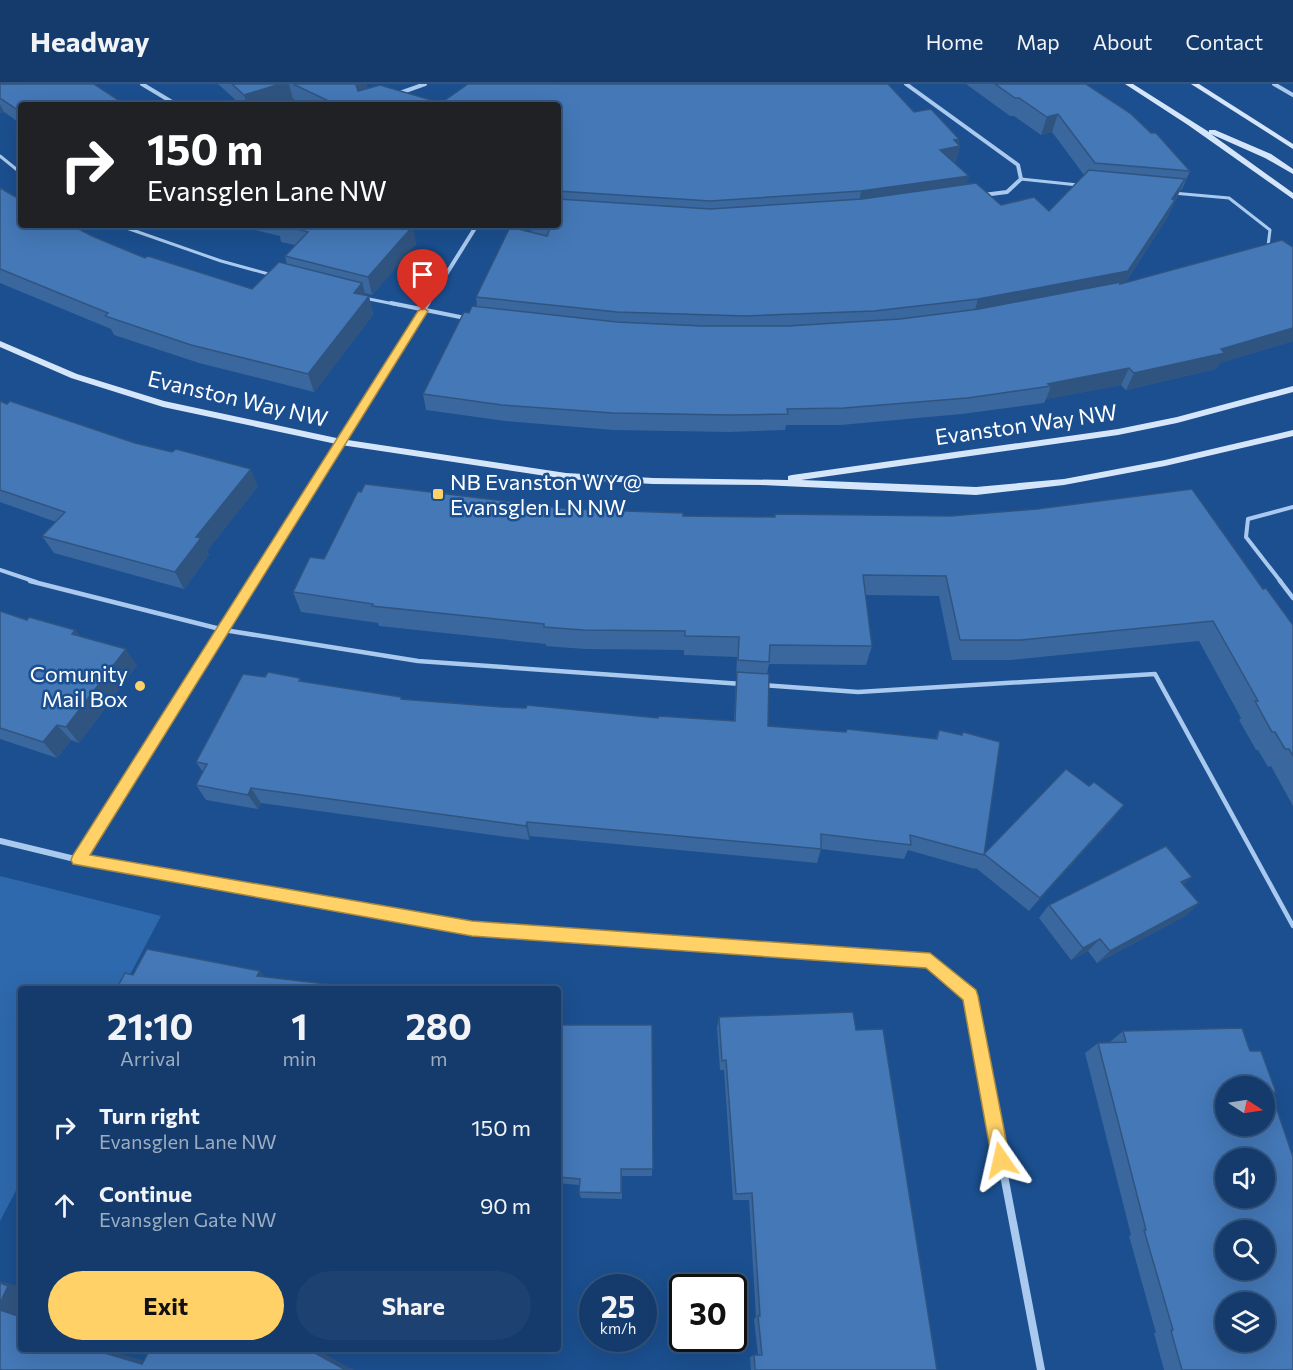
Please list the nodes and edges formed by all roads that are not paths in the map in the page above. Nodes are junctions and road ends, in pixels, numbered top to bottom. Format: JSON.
{"nodes":[{"id":1,"x":142,"y":84,"type":"edge"},
{"id":2,"x":424,"y":84,"type":"edge"},
{"id":3,"x":906,"y":84,"type":"edge"},
{"id":4,"x":1128,"y":84,"type":"edge"},
{"id":5,"x":1194,"y":84,"type":"edge"},
{"id":6,"x":1274,"y":84,"type":"edge"},
{"id":7,"x":394,"y":94,"type":"edge"},
{"id":8,"x":1293,"y":95,"type":"edge"},
{"id":9,"x":172,"y":102,"type":"edge"},
{"id":10,"x":1191,"y":123,"type":"junction"},
{"id":11,"x":1293,"y":147,"type":"edge"},
{"id":12,"x":0,"y":156,"type":"edge"},
{"id":13,"x":18,"y":171,"type":"edge"},
{"id":14,"x":1293,"y":172,"type":"edge"},
{"id":15,"x":1021,"y":179,"type":"junction"},
{"id":16,"x":1078,"y":184,"type":"edge"},
{"id":17,"x":1171,"y":193,"type":"edge"},
{"id":18,"x":973,"y":197,"type":"edge"},
{"id":19,"x":1293,"y":197,"type":"edge"},
{"id":20,"x":127,"y":228,"type":"edge"},
{"id":21,"x":475,"y":228,"type":"edge"},
{"id":22,"x":1257,"y":250,"type":"edge"},
{"id":23,"x":274,"y":275,"type":"edge"},
{"id":24,"x":358,"y":297,"type":"edge"},
{"id":25,"x":423,"y":311,"type":"junction"},
{"id":26,"x":469,"y":319,"type":"edge"},
{"id":27,"x":0,"y":344,"type":"edge"},
{"id":28,"x":1293,"y":389,"type":"edge"},
{"id":29,"x":1293,"y":433,"type":"edge"},
{"id":30,"x":341,"y":442,"type":"junction"},
{"id":31,"x":761,"y":482,"type":"junction"},
{"id":32,"x":1293,"y":507,"type":"edge"},
{"id":33,"x":0,"y":570,"type":"edge"},
{"id":34,"x":1293,"y":598,"type":"edge"},
{"id":35,"x":224,"y":630,"type":"junction"},
{"id":36,"x":0,"y":841,"type":"edge"},
{"id":37,"x":79,"y":860,"type":"junction"},
{"id":38,"x":1293,"y":926,"type":"edge"},
{"id":39,"x":1041,"y":1370,"type":"edge"}],
"edges":[{"from":1,"to":9,"type":"street"},
{"from":2,"to":7,"type":"street"},
{"from":3,"to":15,"type":"street"},
{"from":4,"to":10,"type":"street"},
{"from":5,"to":11,"type":"street"},
{"from":6,"to":8,"type":"street"},
{"from":10,"to":14,"type":"street"},
{"from":10,"to":19,"type":"street"},
{"from":12,"to":13,"type":"lane"},
{"from":15,"to":16,"type":"lane"},
{"from":15,"to":18,"type":"street"},
{"from":17,"to":22,"type":"lane"},
{"from":20,"to":23,"type":"lane"},
{"from":21,"to":25,"type":"street"},
{"from":24,"to":25,"type":"lane"},
{"from":25,"to":26,"type":"lane"},
{"from":25,"to":30,"type":"street"},
{"from":27,"to":30,"type":"street","name":"Evanston Way NW"},
{"from":28,"to":31,"type":"street","name":"Evanston Way NW"},
{"from":29,"to":31,"type":"street","name":"Evanston Way NW"},
{"from":30,"to":31,"type":"street","name":"Evanston Way NW"},
{"from":30,"to":35,"type":"street"},
{"from":32,"to":34,"type":"lane"},
{"from":33,"to":35,"type":"lane"},
{"from":35,"to":37,"type":"street"},
{"from":35,"to":38,"type":"lane"},
{"from":36,"to":37,"type":"street"},
{"from":37,"to":39,"type":"street"}]}
